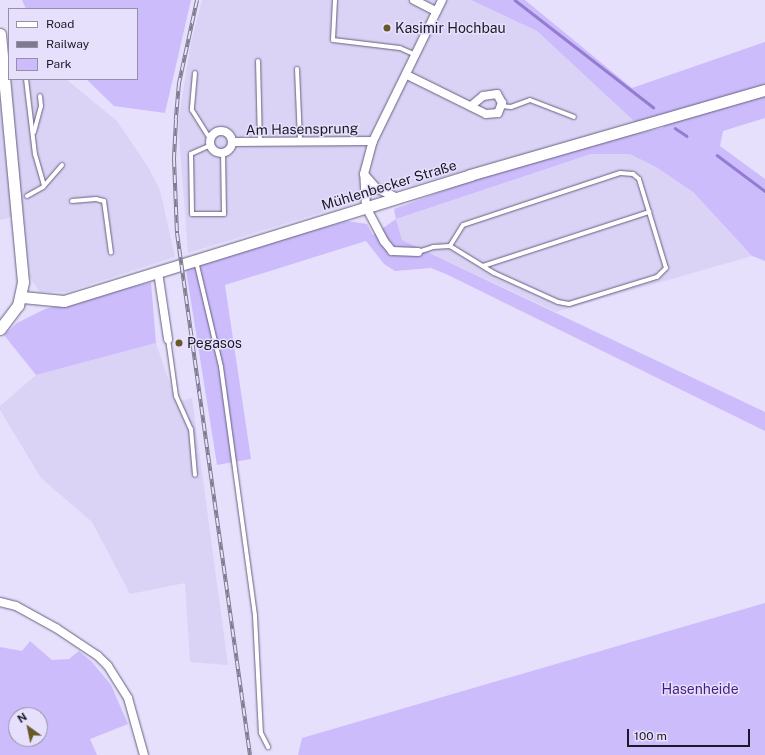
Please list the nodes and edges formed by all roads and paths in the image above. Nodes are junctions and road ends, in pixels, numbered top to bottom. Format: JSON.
{"nodes":[{"id":1,"x":335,"y":0,"type":"edge"},
{"id":2,"x":414,"y":0,"type":"edge"},
{"id":3,"x":442,"y":0,"type":"edge"},
{"id":4,"x":436,"y":11,"type":"junction"},
{"id":5,"x":0,"y":34,"type":"edge"},
{"id":6,"x":1,"y":48,"type":"edge"},
{"id":7,"x":416,"y":55,"type":"junction"},
{"id":8,"x":258,"y":61,"type":"dead end"},
{"id":9,"x":297,"y":69,"type":"dead end"},
{"id":10,"x":195,"y":73,"type":"dead end"},
{"id":11,"x":407,"y":75,"type":"junction"},
{"id":12,"x":26,"y":80,"type":"edge"},
{"id":13,"x":765,"y":90,"type":"edge"},
{"id":14,"x":40,"y":96,"type":"dead end"},
{"id":15,"x":471,"y":106,"type":"junction"},
{"id":16,"x":501,"y":106,"type":"junction"},
{"id":17,"x":574,"y":117,"type":"dead end"},
{"id":18,"x":33,"y":136,"type":"junction"},
{"id":19,"x":373,"y":141,"type":"junction"},
{"id":20,"x":211,"y":142,"type":"junction"},
{"id":21,"x":232,"y":142,"type":"junction"},
{"id":22,"x":260,"y":142,"type":"junction"},
{"id":23,"x":300,"y":142,"type":"junction"},
{"id":24,"x":223,"y":153,"type":"junction"},
{"id":25,"x":62,"y":165,"type":"dead end"},
{"id":26,"x":364,"y":174,"type":"junction"},
{"id":27,"x":44,"y":186,"type":"junction"},
{"id":28,"x":27,"y":196,"type":"dead end"},
{"id":29,"x":397,"y":198,"type":"junction"},
{"id":30,"x":72,"y":201,"type":"dead end"},
{"id":31,"x":366,"y":207,"type":"junction"},
{"id":32,"x":649,"y":212,"type":"junction"},
{"id":33,"x":450,"y":246,"type":"junction"},
{"id":34,"x":418,"y":252,"type":"joint"},
{"id":35,"x":111,"y":253,"type":"dead end"},
{"id":36,"x":196,"y":260,"type":"junction"},
{"id":37,"x":483,"y":266,"type":"junction"},
{"id":38,"x":158,"y":272,"type":"junction"},
{"id":39,"x":22,"y":297,"type":"junction"},
{"id":40,"x":0,"y":329,"type":"edge"},
{"id":41,"x":168,"y":339,"type":"joint"},
{"id":42,"x":195,"y":475,"type":"dead end"},
{"id":43,"x":0,"y":602,"type":"edge"},
{"id":44,"x":268,"y":747,"type":"dead end"},
{"id":45,"x":144,"y":755,"type":"edge"}],
"edges":[{"from":1,"to":7,"type":"lane"},
{"from":2,"to":4,"type":"street"},
{"from":3,"to":4,"type":"street","name":"Am Hasensprung"},
{"from":4,"to":7,"type":"street","name":"Am Hasensprung"},
{"from":5,"to":6,"type":"main road"},
{"from":6,"to":39,"type":"main road"},
{"from":7,"to":11,"type":"street","name":"Am Hasensprung"},
{"from":8,"to":22,"type":"lane"},
{"from":9,"to":23,"type":"lane"},
{"from":10,"to":20,"type":"lane"},
{"from":11,"to":15,"type":"street"},
{"from":11,"to":19,"type":"street","name":"Am Hasensprung"},
{"from":12,"to":18,"type":"lane"},
{"from":13,"to":29,"type":"main road","name":"Mühlenbecker Straße"},
{"from":14,"to":18,"type":"lane"},
{"from":15,"to":16,"type":"street"},
{"from":15,"to":16,"type":"street"},
{"from":16,"to":17,"type":"lane"},
{"from":18,"to":27,"type":"lane"},
{"from":19,"to":23,"type":"street","name":"Am Hasensprung"},
{"from":19,"to":26,"type":"street","name":"Am Hasensprung"},
{"from":20,"to":21,"type":"street","name":"Am Hasensprung"},
{"from":20,"to":24,"type":"street"},
{"from":20,"to":24,"type":"lane"},
{"from":21,"to":22,"type":"street","name":"Am Hasensprung"},
{"from":21,"to":24,"type":"street","name":"Am Hasensprung"},
{"from":22,"to":23,"type":"street","name":"Am Hasensprung"},
{"from":25,"to":27,"type":"lane"},
{"from":26,"to":29,"type":"street"},
{"from":26,"to":31,"type":"street","name":"Am Hasensprung"},
{"from":27,"to":28,"type":"lane"},
{"from":29,"to":31,"type":"main road","name":"Mühlenbecker Straße"},
{"from":30,"to":35,"type":"lane"},
{"from":31,"to":34,"type":"street"},
{"from":31,"to":36,"type":"main road","name":"Mühlenbecker Straße"},
{"from":32,"to":33,"type":"lane"},
{"from":32,"to":37,"type":"lane"},
{"from":32,"to":37,"type":"lane"},
{"from":33,"to":34,"type":"lane"},
{"from":33,"to":37,"type":"lane"},
{"from":36,"to":38,"type":"main road","name":"Mühlenbecker Straße"},
{"from":36,"to":44,"type":"lane"},
{"from":38,"to":39,"type":"main road","name":"Mühlenbecker Straße"},
{"from":38,"to":41,"type":"street"},
{"from":39,"to":40,"type":"main road"},
{"from":41,"to":42,"type":"lane"},
{"from":43,"to":45,"type":"street"}]}
